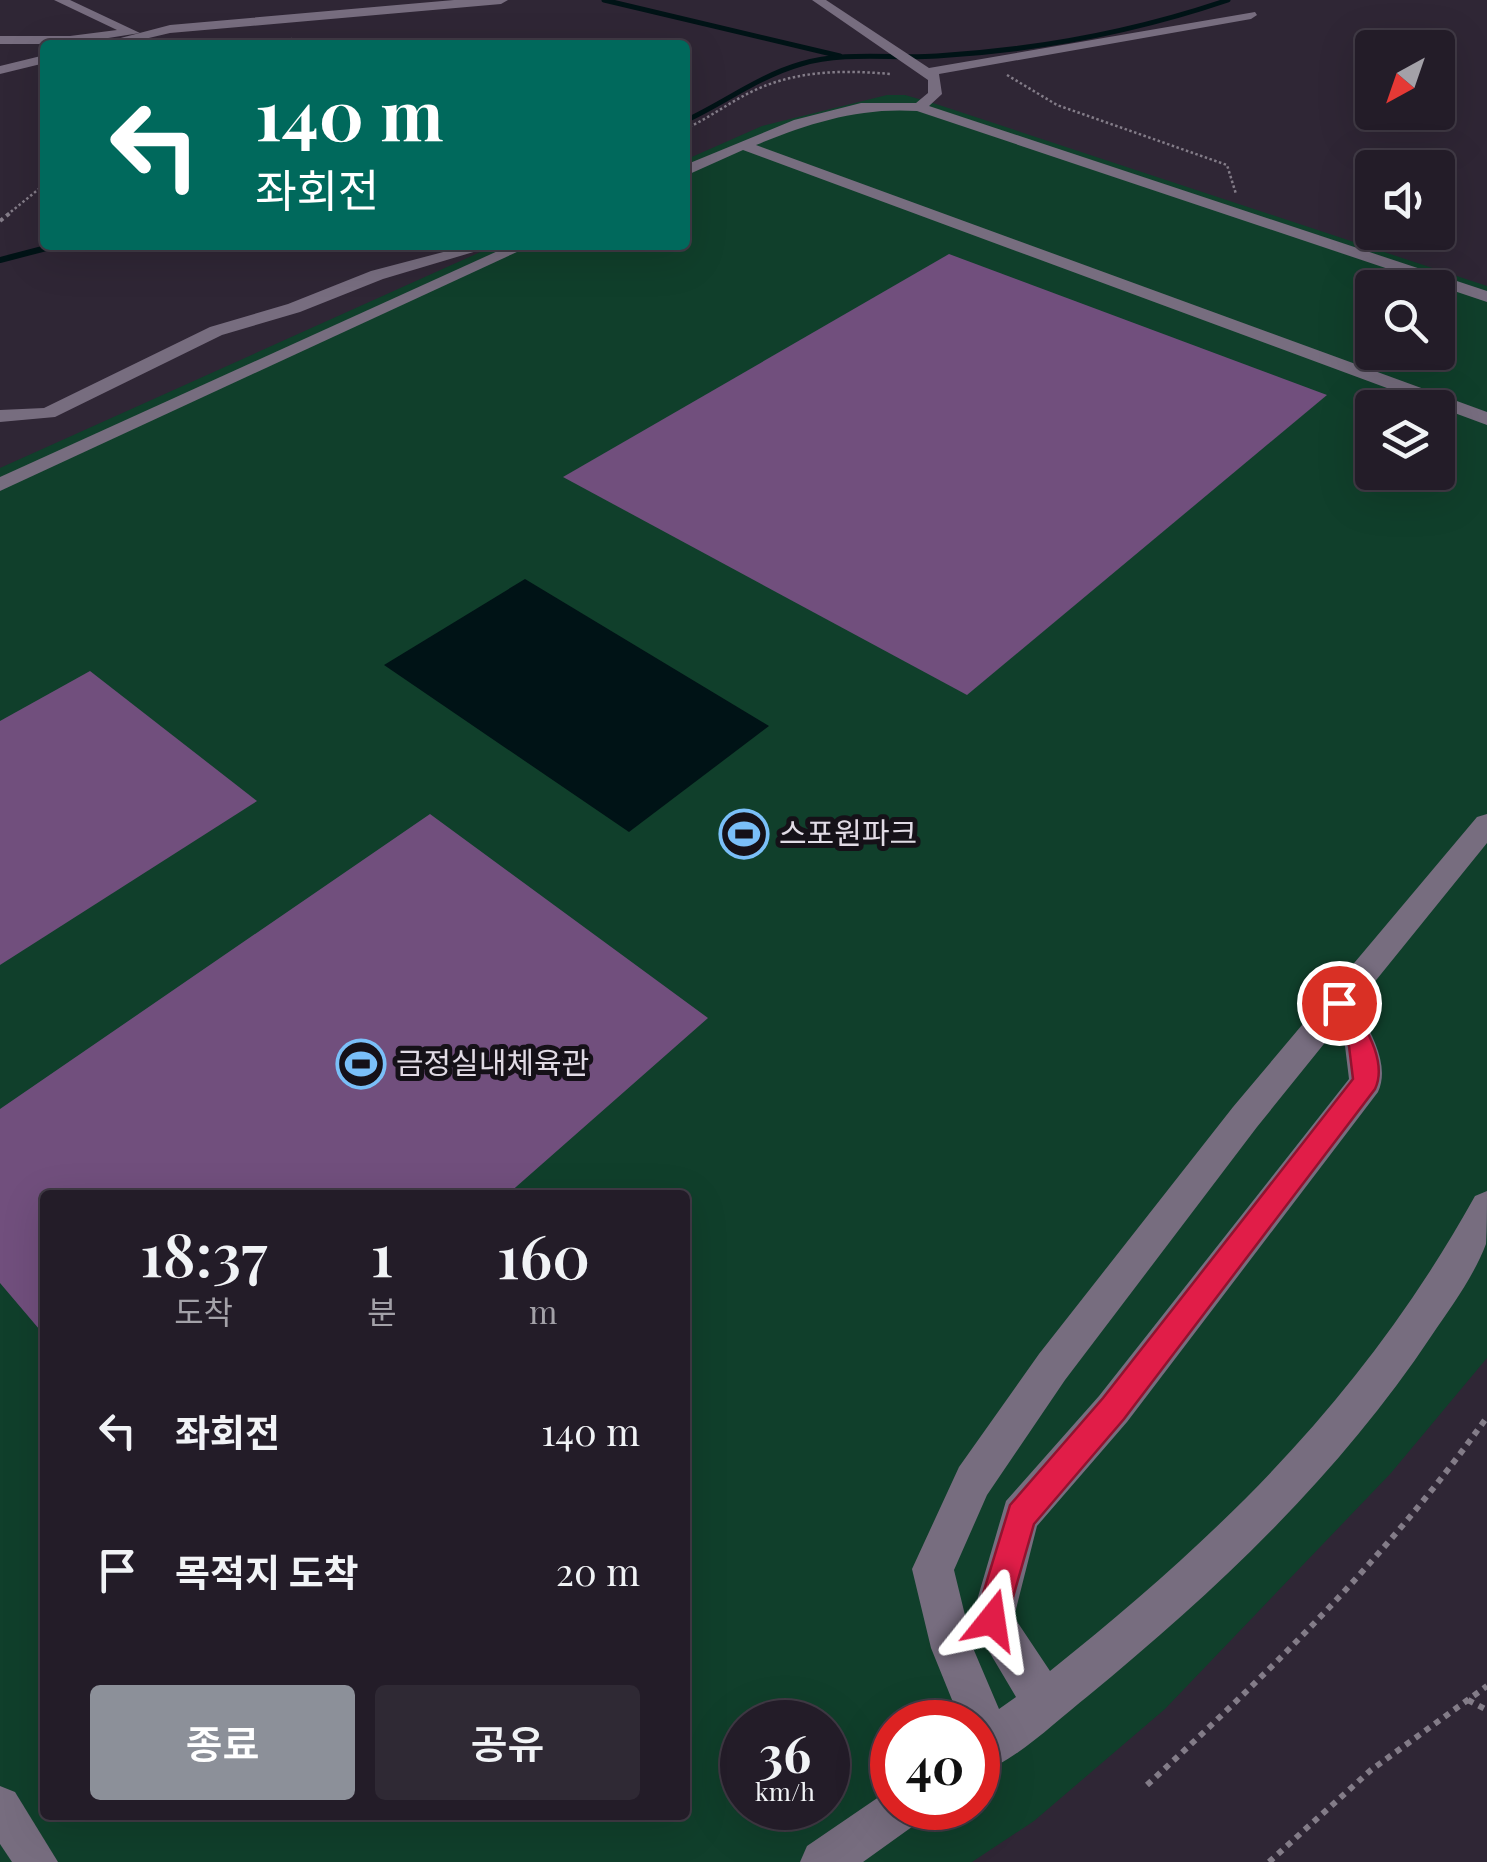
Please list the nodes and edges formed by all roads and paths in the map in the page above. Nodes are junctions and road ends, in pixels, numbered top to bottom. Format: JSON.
{"nodes":[{"id":1,"x":60,"y":0,"type":"edge"},
{"id":2,"x":501,"y":0,"type":"edge"},
{"id":3,"x":818,"y":0,"type":"edge"},
{"id":4,"x":1251,"y":15,"type":"dead end"},
{"id":5,"x":136,"y":34,"type":"junction"},
{"id":6,"x":0,"y":40,"type":"edge"},
{"id":7,"x":117,"y":40,"type":"edge"},
{"id":8,"x":40,"y":60,"type":"edge"},
{"id":9,"x":986,"y":60,"type":"junction"},
{"id":10,"x":0,"y":70,"type":"edge"},
{"id":11,"x":926,"y":70,"type":"junction"},
{"id":12,"x":919,"y":107,"type":"junction"},
{"id":13,"x":690,"y":126,"type":"edge"},
{"id":14,"x":742,"y":145,"type":"junction"},
{"id":15,"x":690,"y":169,"type":"edge"},
{"id":16,"x":40,"y":188,"type":"edge"},
{"id":17,"x":1237,"y":196,"type":"dead end"},
{"id":18,"x":0,"y":221,"type":"edge"},
{"id":19,"x":469,"y":250,"type":"edge"},
{"id":20,"x":513,"y":250,"type":"edge"},
{"id":21,"x":1487,"y":297,"type":"edge"},
{"id":22,"x":0,"y":416,"type":"edge"},
{"id":23,"x":1487,"y":419,"type":"edge"},
{"id":24,"x":0,"y":485,"type":"edge"},
{"id":25,"x":1482,"y":838,"type":"edge"},
{"id":26,"x":1339,"y":1003,"type":"junction"},
{"id":27,"x":1487,"y":1207,"type":"edge"},
{"id":28,"x":1487,"y":1417,"type":"edge"},
{"id":29,"x":1487,"y":1686,"type":"edge"},
{"id":30,"x":969,"y":1700,"type":"edge"},
{"id":31,"x":1468,"y":1700,"type":"junction"},
{"id":32,"x":1044,"y":1701,"type":"junction"},
{"id":33,"x":1487,"y":1710,"type":"edge"},
{"id":34,"x":1000,"y":1735,"type":"edge"},
{"id":35,"x":1147,"y":1785,"type":"dead end"},
{"id":36,"x":0,"y":1807,"type":"edge"},
{"id":37,"x":870,"y":1829,"type":"edge"},
{"id":38,"x":37,"y":1862,"type":"edge"},
{"id":39,"x":823,"y":1862,"type":"edge"},
{"id":40,"x":1270,"y":1862,"type":"edge"}],
"edges":[{"from":1,"to":5,"type":"street"},
{"from":2,"to":5,"type":"street"},
{"from":3,"to":11,"type":"street"},
{"from":4,"to":9,"type":"street"},
{"from":5,"to":6,"type":"street"},
{"from":5,"to":7,"type":"street"},
{"from":8,"to":10,"type":"street"},
{"from":9,"to":11,"type":"street"},
{"from":9,"to":17,"type":"path"},
{"from":11,"to":12,"type":"street"},
{"from":11,"to":13,"type":"path"},
{"from":12,"to":14,"type":"street"},
{"from":12,"to":21,"type":"street"},
{"from":14,"to":15,"type":"street"},
{"from":14,"to":23,"type":"street"},
{"from":16,"to":18,"type":"path"},
{"from":19,"to":22,"type":"street"},
{"from":20,"to":24,"type":"street"},
{"from":25,"to":26,"type":"street"},
{"from":26,"to":30,"type":"street"},
{"from":26,"to":32,"type":"street"},
{"from":27,"to":32,"type":"street"},
{"from":28,"to":35,"type":"path"},
{"from":29,"to":31,"type":"path"},
{"from":31,"to":33,"type":"path"},
{"from":31,"to":40,"type":"path"},
{"from":32,"to":34,"type":"street"},
{"from":36,"to":38,"type":"street"},
{"from":37,"to":39,"type":"street"}]}
